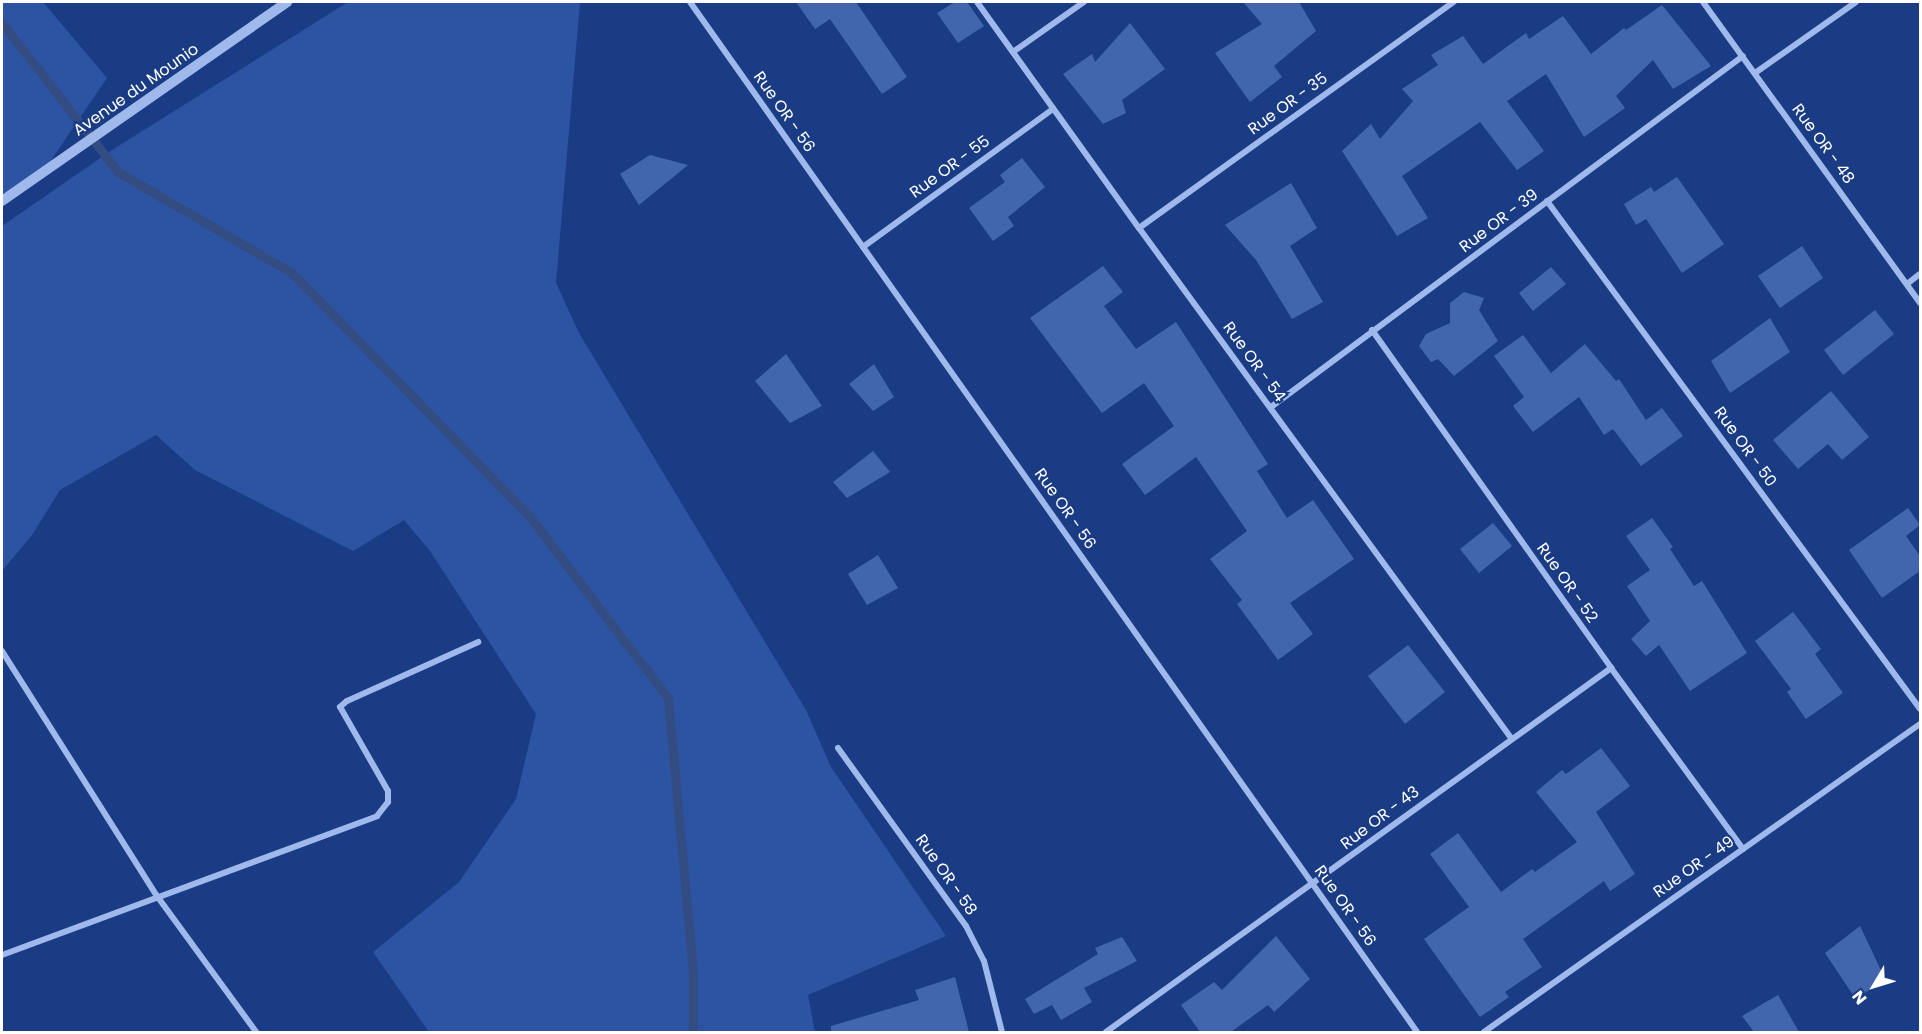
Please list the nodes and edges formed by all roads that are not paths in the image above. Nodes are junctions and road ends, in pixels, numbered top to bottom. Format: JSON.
{"nodes":[{"id":1,"x":287,"y":2,"type":"edge"},
{"id":2,"x":690,"y":2,"type":"edge"},
{"id":3,"x":977,"y":2,"type":"edge"},
{"id":4,"x":1084,"y":2,"type":"edge"},
{"id":5,"x":1454,"y":2,"type":"edge"},
{"id":6,"x":1703,"y":2,"type":"edge"},
{"id":7,"x":1856,"y":2,"type":"edge"},
{"id":8,"x":1013,"y":52,"type":"junction"},
{"id":9,"x":1743,"y":56,"type":"junction"},
{"id":10,"x":1755,"y":73,"type":"junction"},
{"id":11,"x":1053,"y":109,"type":"junction"},
{"id":12,"x":2,"y":201,"type":"edge"},
{"id":13,"x":1547,"y":201,"type":"junction"},
{"id":14,"x":1139,"y":228,"type":"junction"},
{"id":15,"x":863,"y":247,"type":"junction"},
{"id":16,"x":1920,"y":274,"type":"edge"},
{"id":17,"x":1907,"y":284,"type":"junction"},
{"id":18,"x":1920,"y":303,"type":"edge"},
{"id":19,"x":1372,"y":330,"type":"junction"},
{"id":20,"x":1271,"y":407,"type":"junction"},
{"id":21,"x":478,"y":642,"type":"dead end"},
{"id":22,"x":2,"y":651,"type":"edge"},
{"id":23,"x":1611,"y":668,"type":"junction"},
{"id":24,"x":1920,"y":709,"type":"edge"},
{"id":25,"x":1920,"y":724,"type":"edge"},
{"id":26,"x":1511,"y":738,"type":"junction"},
{"id":27,"x":837,"y":748,"type":"dead end"},
{"id":28,"x":1743,"y":849,"type":"junction"},
{"id":29,"x":1313,"y":885,"type":"junction"},
{"id":30,"x":157,"y":896,"type":"junction"},
{"id":31,"x":2,"y":955,"type":"edge"},
{"id":32,"x":256,"y":1032,"type":"edge"},
{"id":33,"x":1002,"y":1032,"type":"edge"},
{"id":34,"x":1106,"y":1032,"type":"edge"},
{"id":35,"x":1418,"y":1032,"type":"edge"},
{"id":36,"x":1484,"y":1032,"type":"edge"}],
"edges":[{"from":1,"to":12,"type":"street","name":"Avenue du Mounio"},
{"from":2,"to":15,"type":"street","name":"Rue OR - 56"},
{"from":3,"to":8,"type":"street","name":"Rue OR - 54"},
{"from":4,"to":8,"type":"street"},
{"from":5,"to":14,"type":"street","name":"Rue OR - 35"},
{"from":6,"to":9,"type":"street","name":"Rue OR - 48"},
{"from":7,"to":10,"type":"street"},
{"from":8,"to":11,"type":"street","name":"Rue OR - 54"},
{"from":9,"to":10,"type":"street","name":"Rue OR - 48"},
{"from":9,"to":13,"type":"street","name":"Rue OR - 39"},
{"from":10,"to":17,"type":"street","name":"Rue OR - 48"},
{"from":11,"to":14,"type":"street","name":"Rue OR - 54"},
{"from":11,"to":15,"type":"street","name":"Rue OR - 55"},
{"from":13,"to":19,"type":"street","name":"Rue OR - 39"},
{"from":13,"to":24,"type":"street","name":"Rue OR - 50"},
{"from":14,"to":20,"type":"street","name":"Rue OR - 54"},
{"from":15,"to":29,"type":"street","name":"Rue OR - 56"},
{"from":16,"to":17,"type":"street"},
{"from":17,"to":18,"type":"street","name":"Rue OR - 48"},
{"from":19,"to":20,"type":"street","name":"Rue OR - 39"},
{"from":19,"to":23,"type":"street","name":"Rue OR - 52"},
{"from":20,"to":26,"type":"street","name":"Rue OR - 54"},
{"from":21,"to":30,"type":"street"},
{"from":22,"to":30,"type":"street"},
{"from":23,"to":26,"type":"street","name":"Rue OR - 43"},
{"from":23,"to":28,"type":"street","name":"Rue OR - 52"},
{"from":25,"to":28,"type":"street","name":"Rue OR - 49"},
{"from":26,"to":29,"type":"street","name":"Rue OR - 43"},
{"from":27,"to":33,"type":"street","name":"Rue OR - 58"},
{"from":28,"to":36,"type":"street","name":"Rue OR - 49"},
{"from":29,"to":34,"type":"street","name":"Rue OR - 43"},
{"from":29,"to":35,"type":"street","name":"Rue OR - 56"},
{"from":30,"to":31,"type":"street"},
{"from":30,"to":32,"type":"street"}]}
